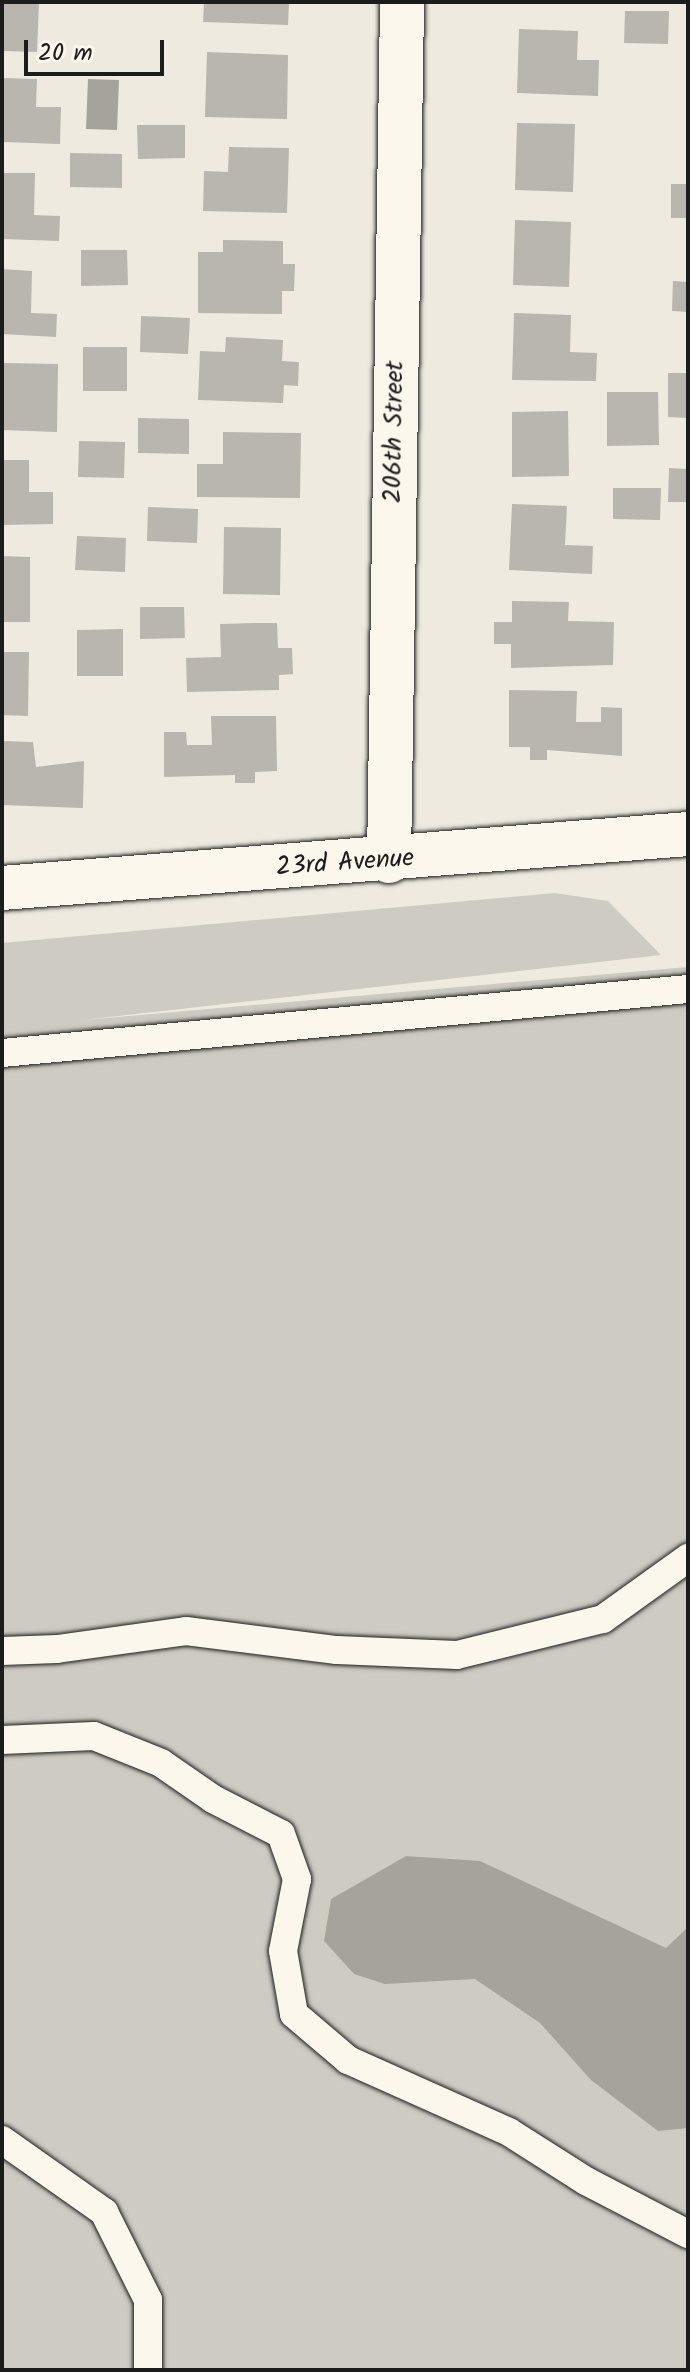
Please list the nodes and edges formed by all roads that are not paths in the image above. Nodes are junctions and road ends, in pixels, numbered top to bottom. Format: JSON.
{"nodes":[{"id":1,"x":402,"y":2,"type":"edge"},
{"id":2,"x":688,"y":834,"type":"edge"},
{"id":3,"x":389,"y":861,"type":"junction"},
{"id":4,"x":2,"y":888,"type":"edge"},
{"id":5,"x":688,"y":989,"type":"edge"},
{"id":6,"x":2,"y":1053,"type":"edge"},
{"id":7,"x":688,"y":1558,"type":"edge"},
{"id":8,"x":2,"y":1651,"type":"edge"},
{"id":9,"x":2,"y":1740,"type":"edge"},
{"id":10,"x":2,"y":2140,"type":"edge"},
{"id":11,"x":688,"y":2234,"type":"edge"},
{"id":12,"x":148,"y":2370,"type":"edge"}],
"edges":[{"from":1,"to":3,"type":"street","name":"206th Street"},
{"from":2,"to":3,"type":"street","name":"23rd Avenue"},
{"from":3,"to":4,"type":"street","name":"23rd Avenue"},
{"from":5,"to":6,"type":"lane"},
{"from":7,"to":8,"type":"lane"},
{"from":9,"to":11,"type":"lane"},
{"from":10,"to":12,"type":"lane"}]}
